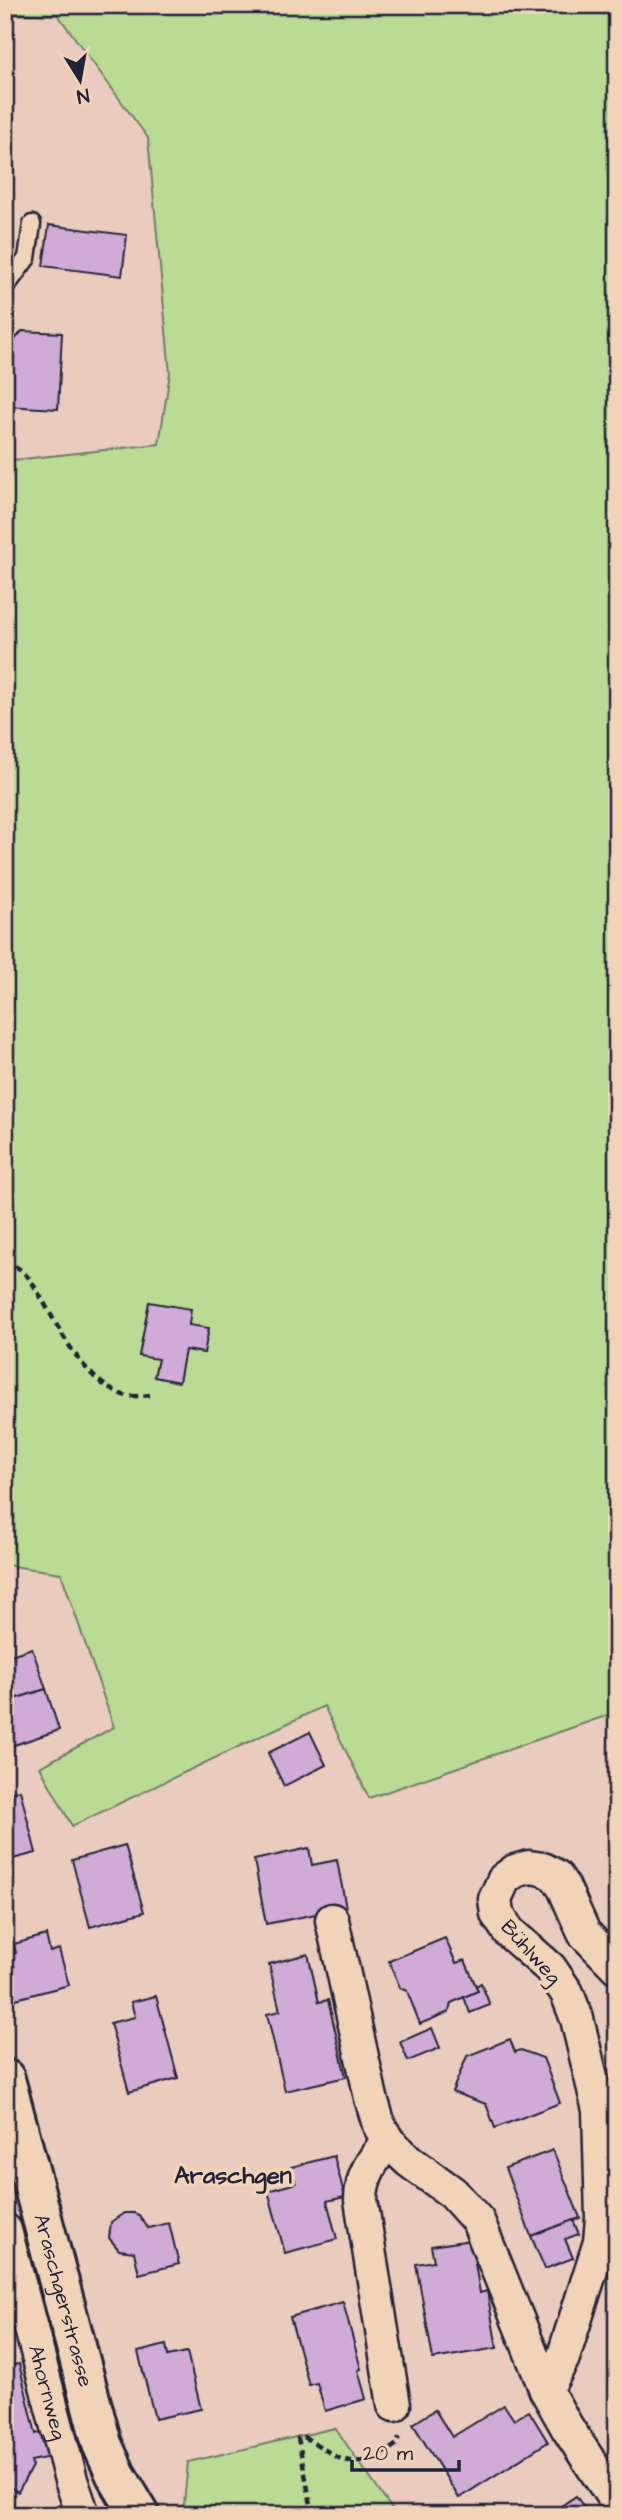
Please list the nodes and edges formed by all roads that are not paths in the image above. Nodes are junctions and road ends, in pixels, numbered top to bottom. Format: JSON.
{"nodes":[{"id":1,"x":32,"y":224,"type":"dead end"},
{"id":2,"x":5,"y":288,"type":"edge"},
{"id":3,"x":331,"y":1920,"type":"dead end"},
{"id":4,"x":617,"y":1967,"type":"edge"},
{"id":5,"x":5,"y":2078,"type":"edge"},
{"id":6,"x":388,"y":2141,"type":"junction"},
{"id":7,"x":5,"y":2230,"type":"edge"},
{"id":8,"x":546,"y":2390,"type":"junction"},
{"id":9,"x":394,"y":2405,"type":"road end"},
{"id":10,"x":617,"y":2503,"type":"edge"},
{"id":11,"x":83,"y":2515,"type":"edge"},
{"id":12,"x":140,"y":2515,"type":"edge"}],
"edges":[{"from":1,"to":2,"type":"lane"},
{"from":3,"to":6,"type":"street"},
{"from":4,"to":8,"type":"street","name":"Bühlweg"},
{"from":5,"to":12,"type":"street","name":"Araschgerstrasse"},
{"from":6,"to":8,"type":"street"},
{"from":6,"to":9,"type":"street"},
{"from":7,"to":11,"type":"street","name":"Ahornweg"},
{"from":8,"to":10,"type":"street"}]}
